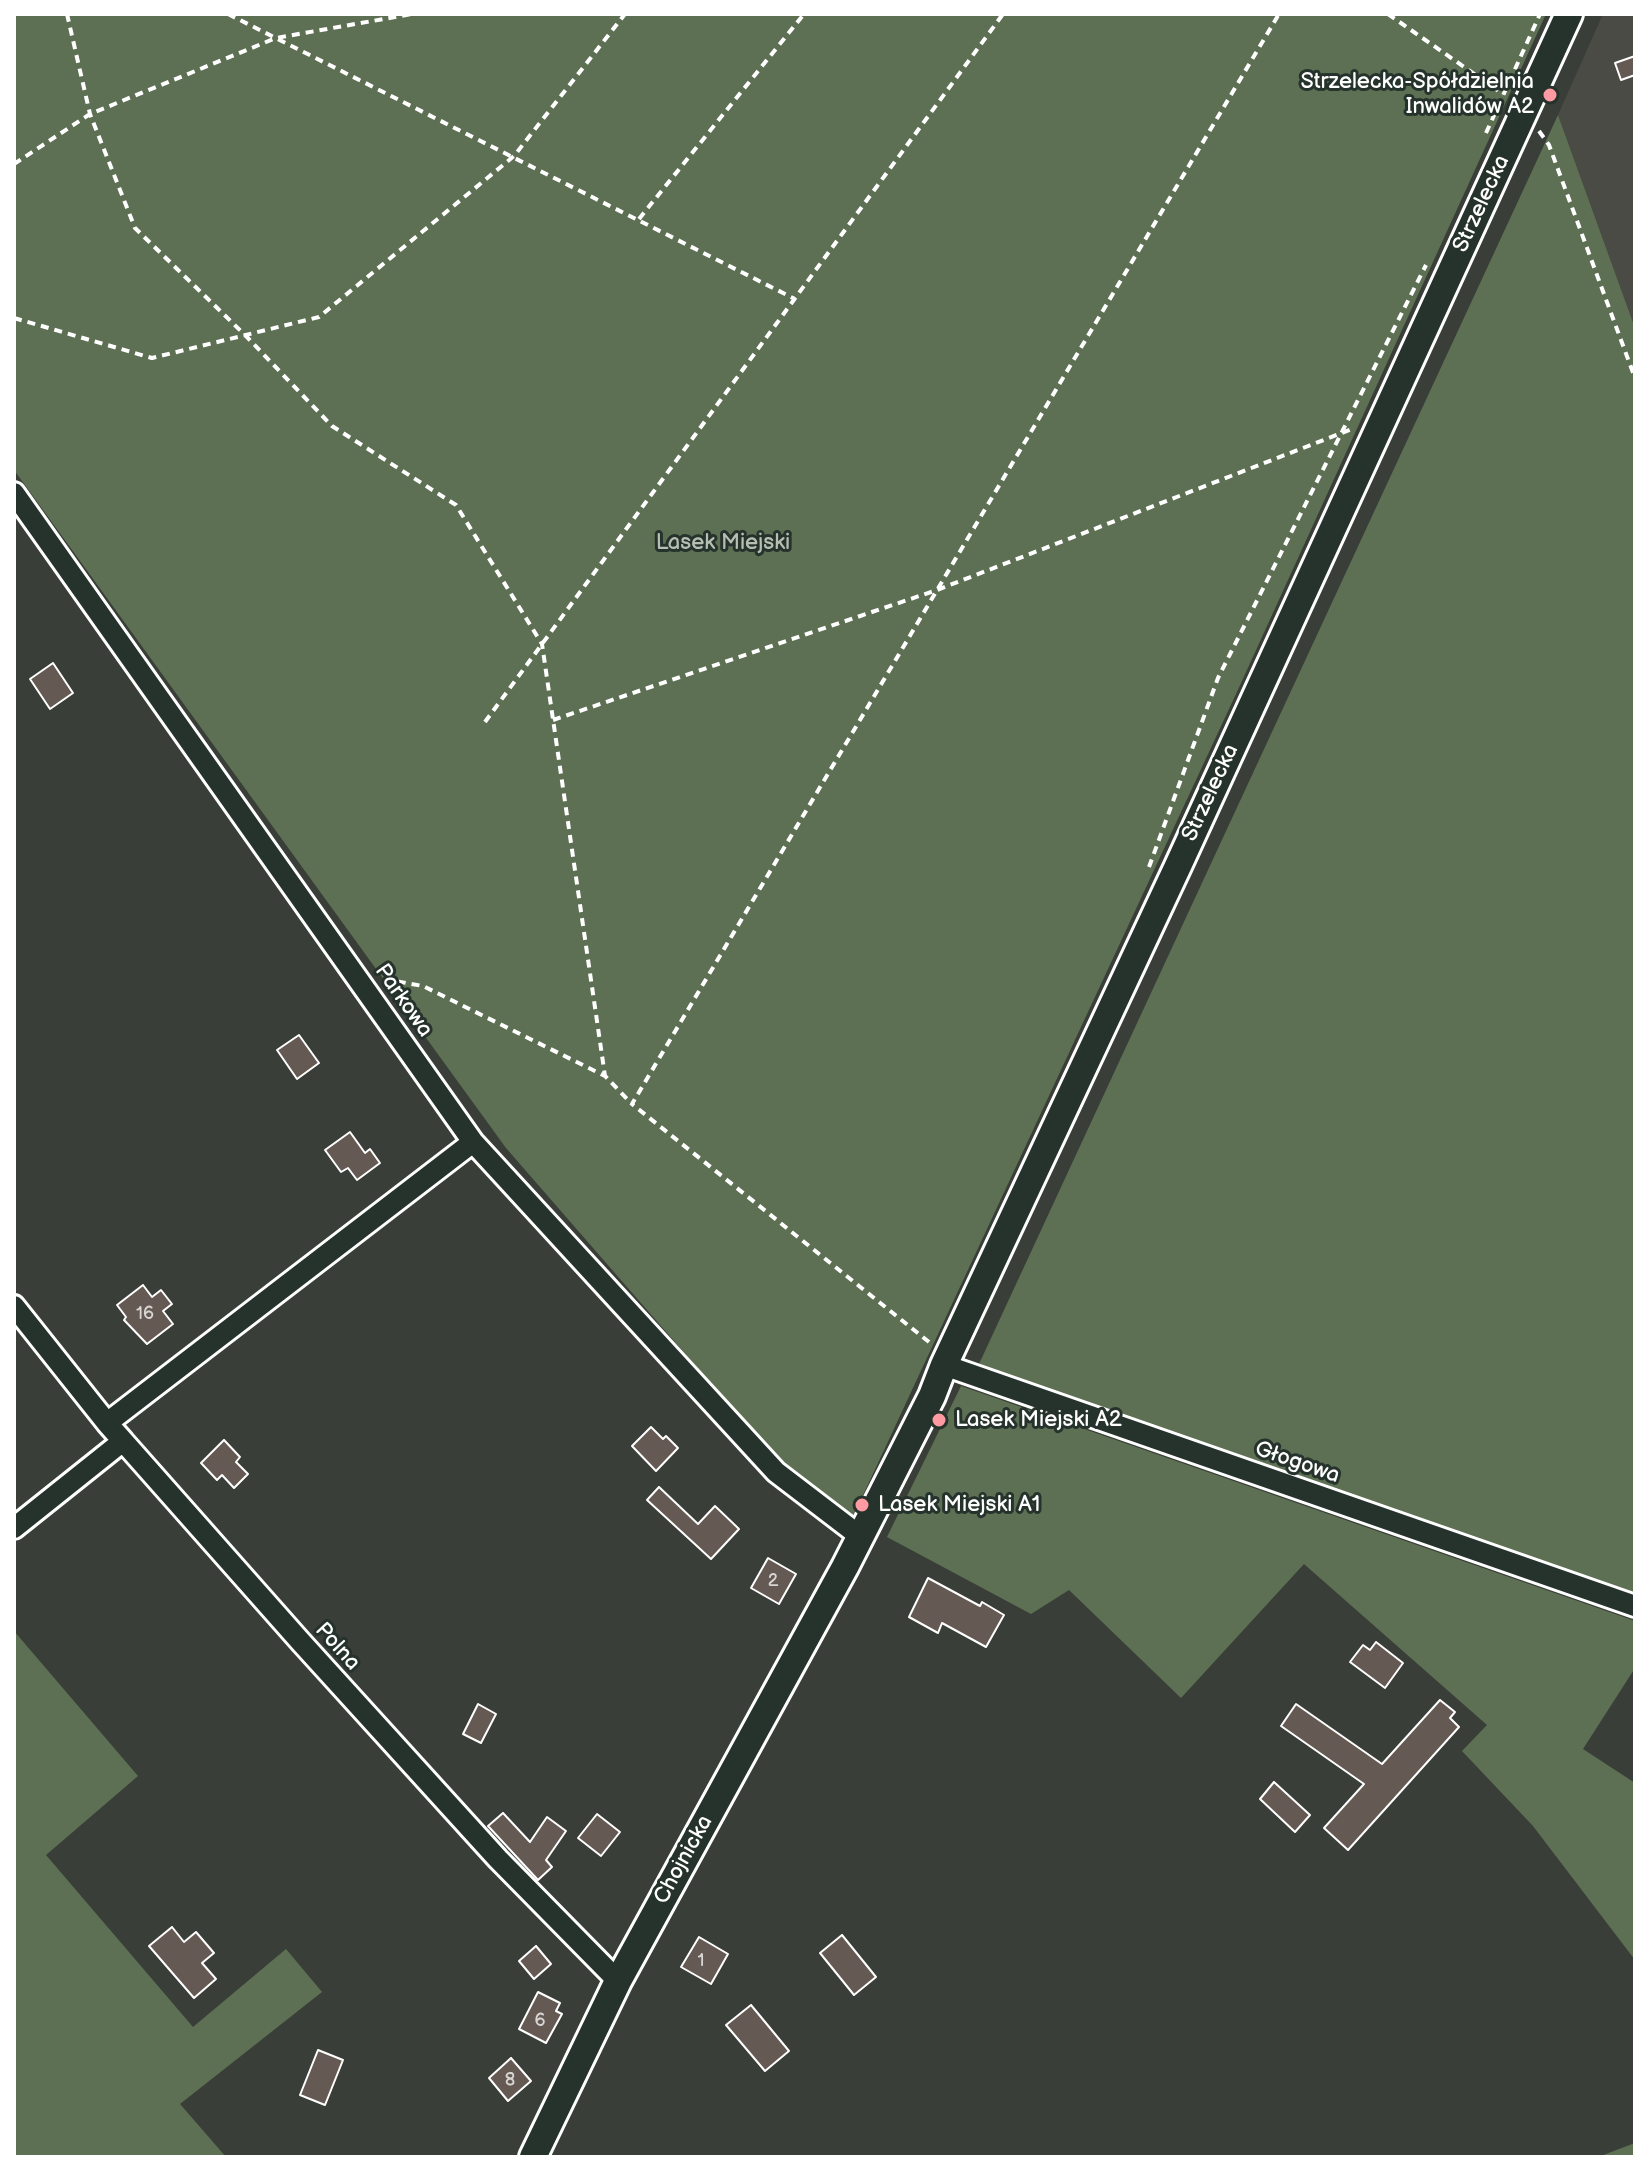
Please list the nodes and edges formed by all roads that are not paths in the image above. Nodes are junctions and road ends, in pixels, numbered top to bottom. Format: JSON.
{"nodes":[{"id":1,"x":1569,"y":14,"type":"edge"},
{"id":2,"x":14,"y":493,"type":"edge"},
{"id":3,"x":473,"y":1142,"type":"junction"},
{"id":4,"x":14,"y":1306,"type":"edge"},
{"id":5,"x":944,"y":1365,"type":"junction"},
{"id":6,"x":107,"y":1423,"type":"junction"},
{"id":7,"x":123,"y":1441,"type":"junction"},
{"id":8,"x":14,"y":1528,"type":"edge"},
{"id":9,"x":861,"y":1537,"type":"junction"},
{"id":10,"x":845,"y":1567,"type":"joint"},
{"id":11,"x":1635,"y":1606,"type":"edge"},
{"id":12,"x":618,"y":1981,"type":"junction"},
{"id":13,"x":533,"y":2157,"type":"edge"}],
"edges":[{"from":1,"to":5,"type":"street","name":"Strzelecka"},
{"from":2,"to":3,"type":"street","name":"Parkowa"},
{"from":3,"to":6,"type":"street"},
{"from":3,"to":9,"type":"street","name":"Parkowa"},
{"from":4,"to":6,"type":"street"},
{"from":5,"to":9,"type":"street","name":"Strzelecka"},
{"from":5,"to":11,"type":"street","name":"Głogowa"},
{"from":6,"to":7,"type":"street"},
{"from":7,"to":8,"type":"street"},
{"from":7,"to":12,"type":"street","name":"Polna"},
{"from":9,"to":10,"type":"street","name":"Strzelecka"},
{"from":10,"to":12,"type":"street","name":"Chojnicka"},
{"from":12,"to":13,"type":"street","name":"Chojnicka"}]}
